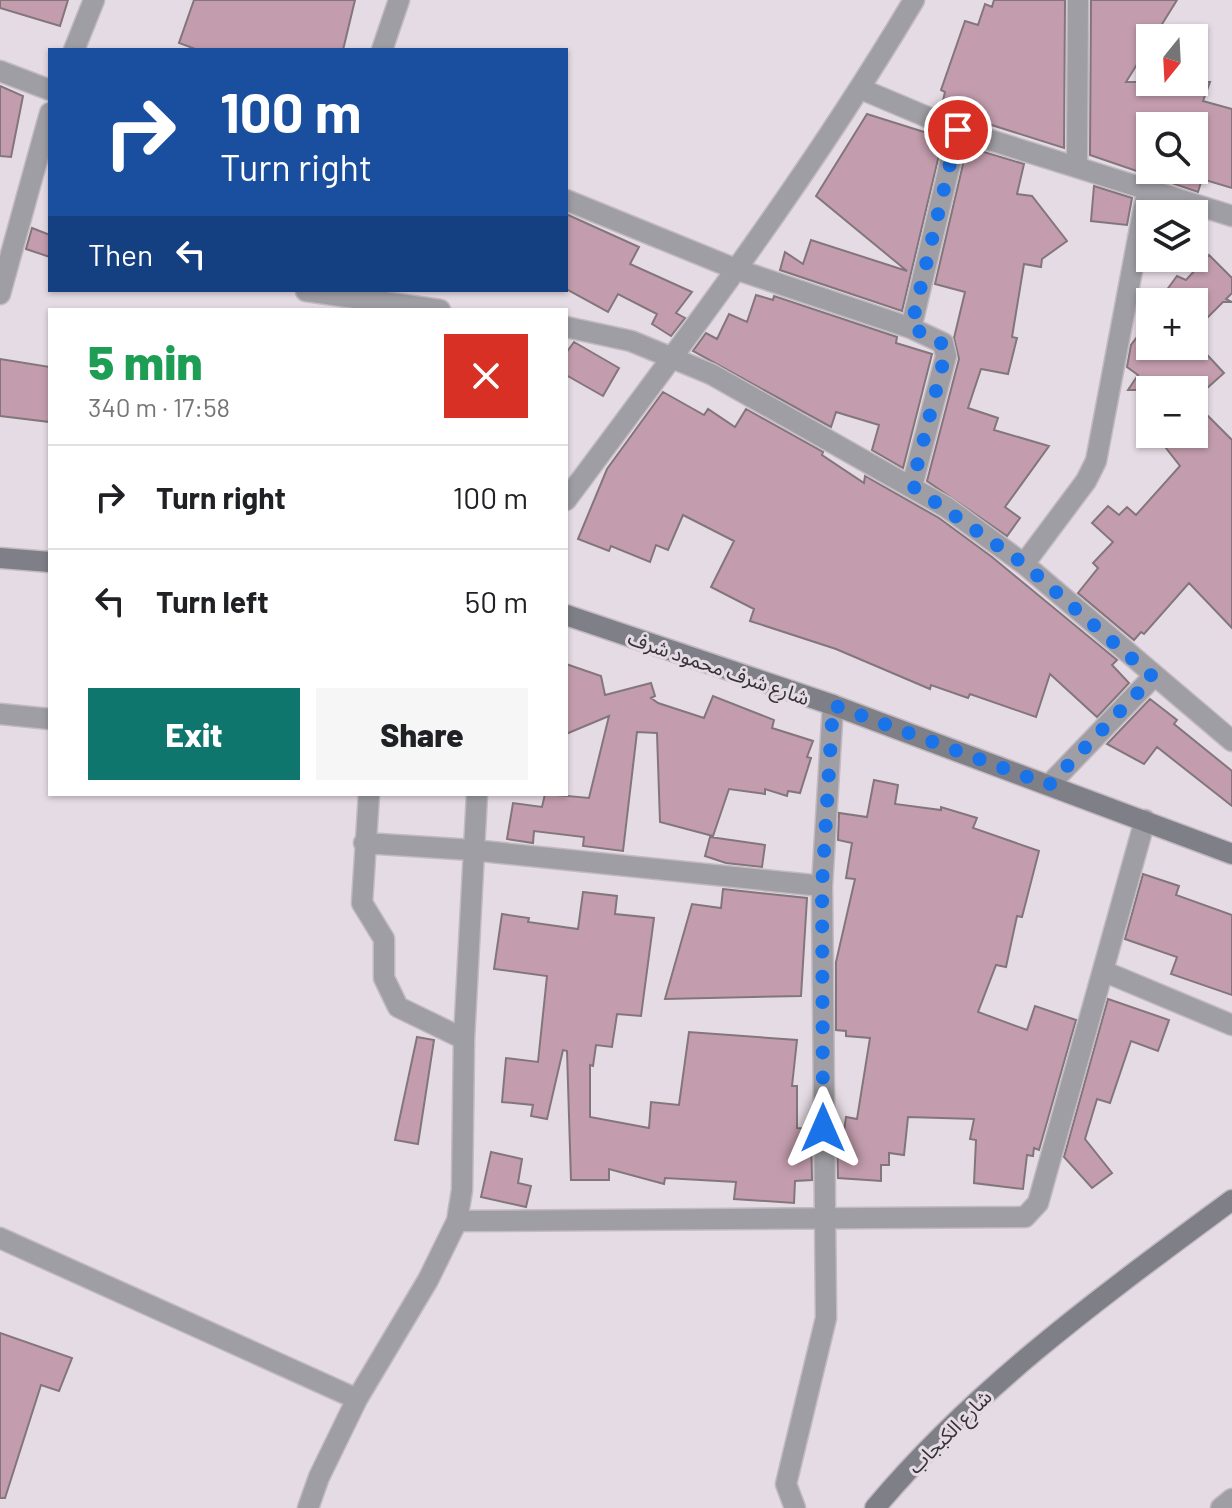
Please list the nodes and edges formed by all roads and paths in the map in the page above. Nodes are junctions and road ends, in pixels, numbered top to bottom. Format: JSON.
{"nodes":[{"id":1,"x":94,"y":0,"type":"edge"},
{"id":2,"x":399,"y":0,"type":"edge"},
{"id":3,"x":914,"y":0,"type":"edge"},
{"id":4,"x":1078,"y":0,"type":"edge"},
{"id":5,"x":75,"y":48,"type":"edge"},
{"id":6,"x":383,"y":48,"type":"edge"},
{"id":7,"x":0,"y":71,"type":"edge"},
{"id":8,"x":48,"y":89,"type":"edge"},
{"id":9,"x":861,"y":89,"type":"junction"},
{"id":10,"x":48,"y":120,"type":"edge"},
{"id":11,"x":958,"y":130,"type":"junction"},
{"id":12,"x":1077,"y":165,"type":"junction"},
{"id":13,"x":1147,"y":191,"type":"junction"},
{"id":14,"x":568,"y":201,"type":"edge"},
{"id":15,"x":1232,"y":216,"type":"edge"},
{"id":16,"x":738,"y":270,"type":"junction"},
{"id":17,"x":0,"y":291,"type":"edge"},
{"id":18,"x":304,"y":297,"type":"edge"},
{"id":19,"x":419,"y":308,"type":"edge"},
{"id":20,"x":568,"y":327,"type":"edge"},
{"id":21,"x":911,"y":328,"type":"junction"},
{"id":22,"x":673,"y":356,"type":"junction"},
{"id":23,"x":912,"y":486,"type":"junction"},
{"id":24,"x":568,"y":497,"type":"edge"},
{"id":25,"x":0,"y":558,"type":"edge"},
{"id":26,"x":48,"y":562,"type":"edge"},
{"id":27,"x":1024,"y":564,"type":"junction"},
{"id":28,"x":568,"y":616,"type":"edge"},
{"id":29,"x":1153,"y":677,"type":"junction"},
{"id":30,"x":833,"y":705,"type":"junction"},
{"id":31,"x":0,"y":714,"type":"edge"},
{"id":32,"x":48,"y":719,"type":"edge"},
{"id":33,"x":1232,"y":741,"type":"edge"},
{"id":34,"x":1049,"y":785,"type":"junction"},
{"id":35,"x":369,"y":796,"type":"edge"},
{"id":36,"x":477,"y":796,"type":"edge"},
{"id":37,"x":1145,"y":820,"type":"junction"},
{"id":38,"x":364,"y":843,"type":"junction"},
{"id":39,"x":472,"y":850,"type":"junction"},
{"id":40,"x":1232,"y":854,"type":"edge"},
{"id":41,"x":822,"y":886,"type":"junction"},
{"id":42,"x":1103,"y":971,"type":"junction"},
{"id":43,"x":1232,"y":1025,"type":"edge"},
{"id":44,"x":464,"y":1039,"type":"junction"},
{"id":45,"x":1232,"y":1200,"type":"edge"},
{"id":46,"x":824,"y":1218,"type":"junction"},
{"id":47,"x":457,"y":1221,"type":"junction"},
{"id":48,"x":0,"y":1238,"type":"edge"},
{"id":49,"x":357,"y":1399,"type":"junction"},
{"id":50,"x":1232,"y":1499,"type":"edge"},
{"id":51,"x":308,"y":1508,"type":"edge"},
{"id":52,"x":795,"y":1508,"type":"edge"},
{"id":53,"x":875,"y":1508,"type":"edge"},
{"id":54,"x":1221,"y":1508,"type":"edge"}],
"edges":[{"from":1,"to":5,"type":"street"},
{"from":2,"to":6,"type":"street"},
{"from":3,"to":9,"type":"street"},
{"from":4,"to":12,"type":"street"},
{"from":7,"to":8,"type":"street"},
{"from":9,"to":11,"type":"street"},
{"from":9,"to":16,"type":"street"},
{"from":10,"to":17,"type":"street"},
{"from":11,"to":12,"type":"street"},
{"from":11,"to":21,"type":"street"},
{"from":12,"to":13,"type":"street"},
{"from":13,"to":15,"type":"street"},
{"from":13,"to":27,"type":"street"},
{"from":14,"to":16,"type":"street"},
{"from":16,"to":21,"type":"street"},
{"from":16,"to":22,"type":"street"},
{"from":18,"to":19,"type":"street"},
{"from":20,"to":22,"type":"street"},
{"from":21,"to":23,"type":"street"},
{"from":22,"to":23,"type":"street"},
{"from":22,"to":24,"type":"street"},
{"from":23,"to":27,"type":"street"},
{"from":25,"to":26,"type":"street"},
{"from":27,"to":29,"type":"street"},
{"from":28,"to":30,"type":"street","name":"شارع شرف محمود شرف"},
{"from":29,"to":33,"type":"street"},
{"from":29,"to":34,"type":"street"},
{"from":30,"to":34,"type":"street","name":"شارع شرف محمود شرف"},
{"from":30,"to":41,"type":"street"},
{"from":31,"to":32,"type":"street"},
{"from":34,"to":37,"type":"street","name":"شارع شرف محمود شرف"},
{"from":35,"to":38,"type":"street"},
{"from":36,"to":39,"type":"street"},
{"from":37,"to":40,"type":"street","name":"شارع شرف محمود شرف"},
{"from":37,"to":42,"type":"street"},
{"from":38,"to":39,"type":"street"},
{"from":38,"to":44,"type":"street"},
{"from":39,"to":41,"type":"street"},
{"from":39,"to":44,"type":"street"},
{"from":41,"to":46,"type":"street"},
{"from":42,"to":43,"type":"street"},
{"from":42,"to":46,"type":"street"},
{"from":44,"to":47,"type":"street"},
{"from":45,"to":53,"type":"street","name":"شارع الكبجاب"},
{"from":46,"to":47,"type":"street"},
{"from":46,"to":52,"type":"street"},
{"from":47,"to":49,"type":"street"},
{"from":48,"to":49,"type":"street"},
{"from":49,"to":51,"type":"street"},
{"from":50,"to":54,"type":"street"}]}
